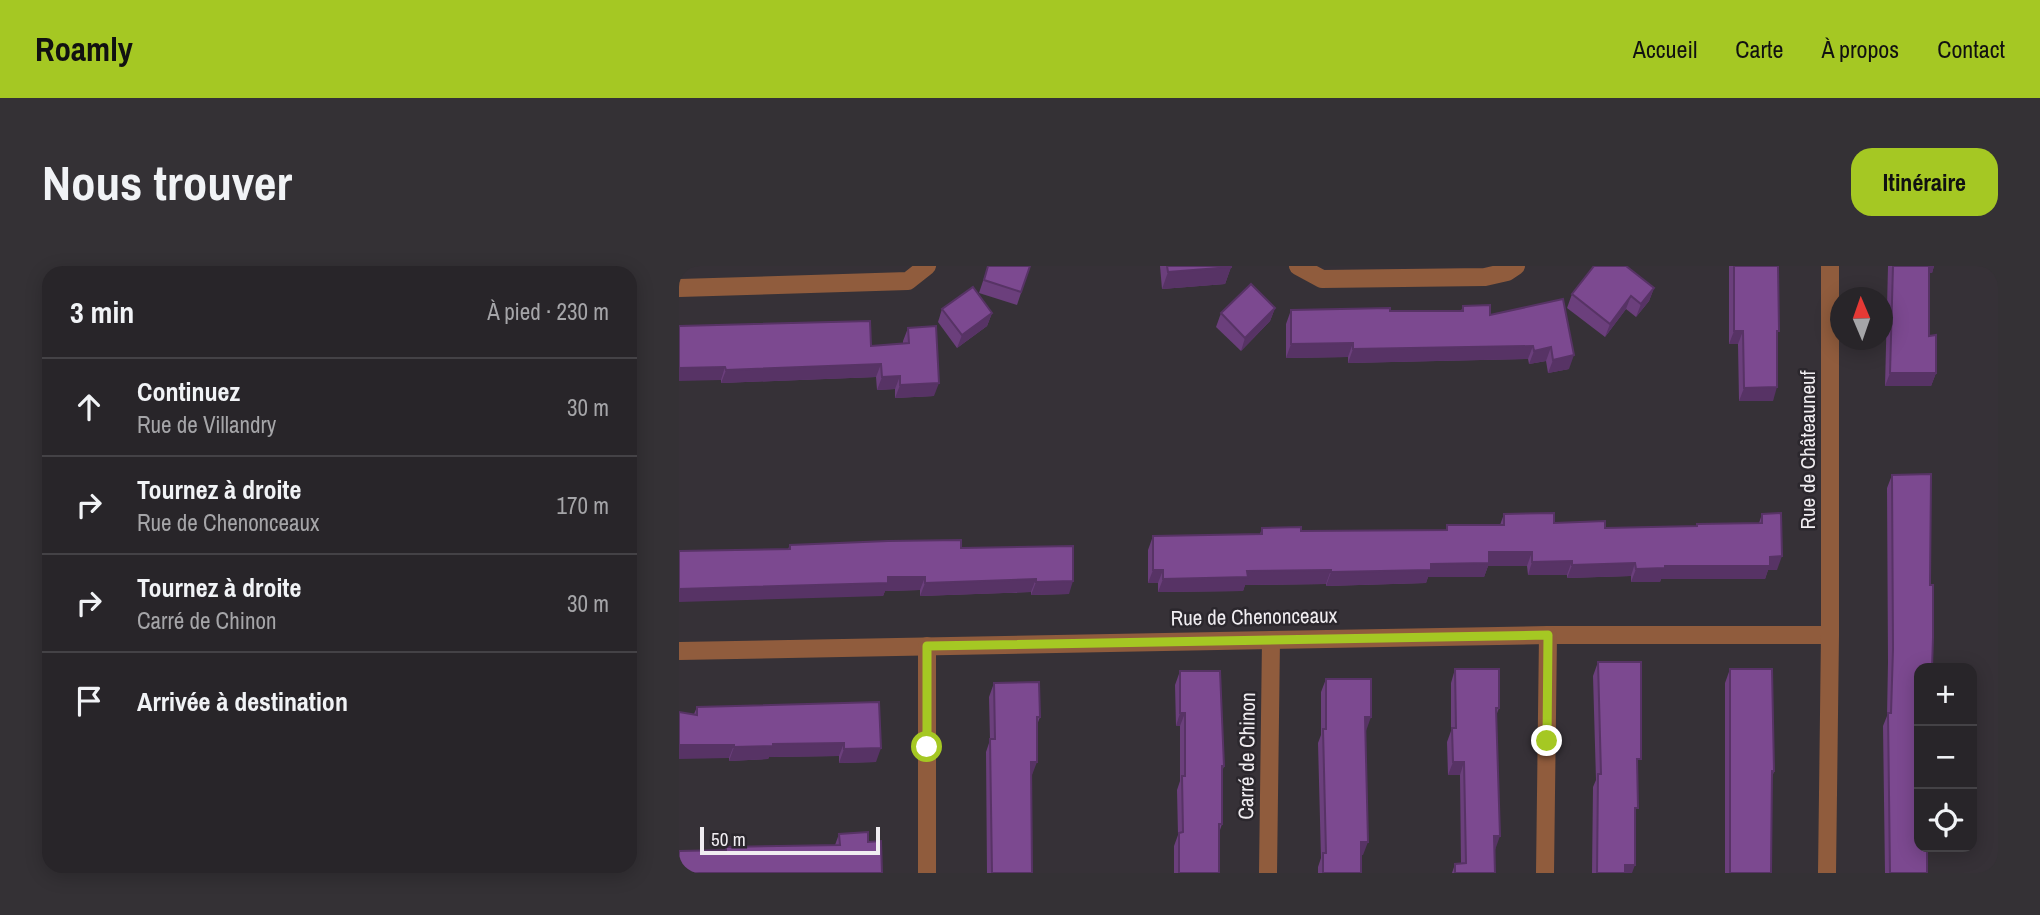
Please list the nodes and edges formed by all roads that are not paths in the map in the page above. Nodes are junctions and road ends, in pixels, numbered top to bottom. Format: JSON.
{"nodes":[{"id":1,"x":927,"y":266,"type":"edge"},
{"id":2,"x":1298,"y":266,"type":"edge"},
{"id":3,"x":1516,"y":266,"type":"edge"},
{"id":4,"x":1830,"y":266,"type":"edge"},
{"id":5,"x":679,"y":288,"type":"edge"},
{"id":6,"x":1548,"y":635,"type":"junction"},
{"id":7,"x":1831,"y":635,"type":"junction"},
{"id":8,"x":1271,"y":639,"type":"junction"},
{"id":9,"x":927,"y":646,"type":"junction"},
{"id":10,"x":679,"y":651,"type":"edge"},
{"id":11,"x":927,"y":873,"type":"edge"},
{"id":12,"x":1268,"y":873,"type":"edge"},
{"id":13,"x":1545,"y":873,"type":"edge"},
{"id":14,"x":1826,"y":873,"type":"edge"}],
"edges":[{"from":1,"to":5,"type":"street"},
{"from":2,"to":3,"type":"street"},
{"from":4,"to":7,"type":"street","name":"Rue de Châteauneuf"},
{"from":6,"to":7,"type":"street","name":"Rue de Chenonceaux"},
{"from":6,"to":8,"type":"street","name":"Rue de Chenonceaux"},
{"from":6,"to":13,"type":"street"},
{"from":7,"to":14,"type":"street","name":"Rue de Châteauneuf"},
{"from":8,"to":9,"type":"street","name":"Rue de Chenonceaux"},
{"from":8,"to":12,"type":"street","name":"Carré de Chinon"},
{"from":9,"to":10,"type":"street","name":"Rue de Chenonceaux"},
{"from":9,"to":11,"type":"street"}]}
